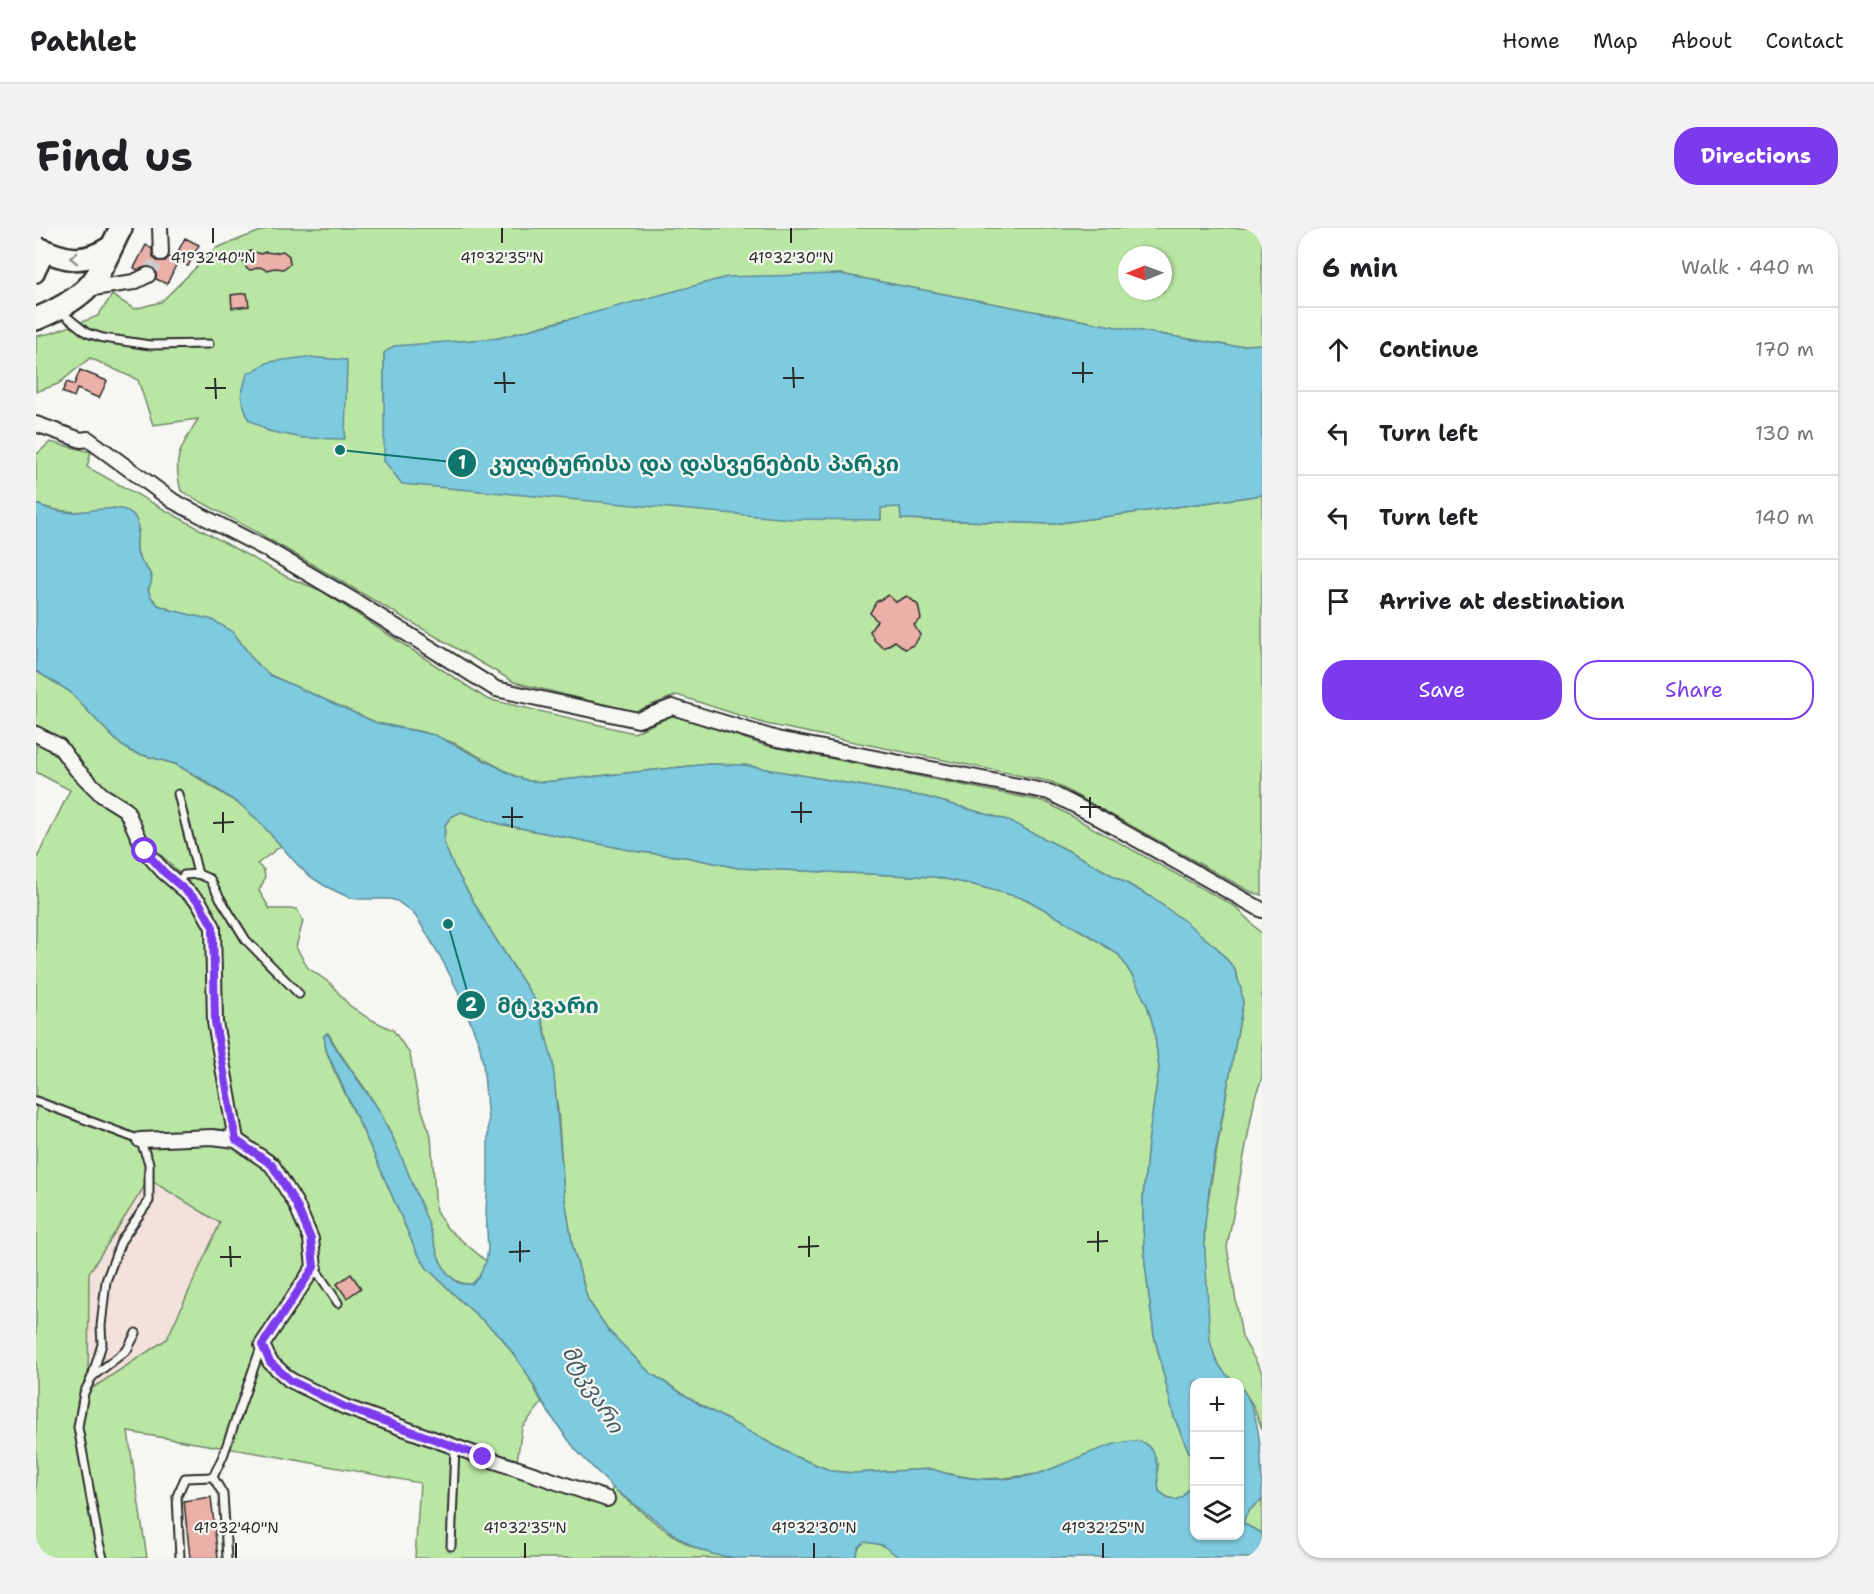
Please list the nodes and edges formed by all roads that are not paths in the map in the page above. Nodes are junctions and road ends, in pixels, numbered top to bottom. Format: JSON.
{"nodes":[{"id":1,"x":160,"y":228,"type":"edge"},
{"id":2,"x":116,"y":237,"type":"edge"},
{"id":3,"x":42,"y":250,"type":"edge"},
{"id":4,"x":161,"y":253,"type":"tunnel mouth"},
{"id":5,"x":36,"y":275,"type":"edge"},
{"id":6,"x":148,"y":275,"type":"tunnel mouth"},
{"id":7,"x":86,"y":289,"type":"junction"},
{"id":8,"x":56,"y":309,"type":"junction"},
{"id":9,"x":36,"y":319,"type":"edge"},
{"id":10,"x":208,"y":344,"type":"dead end"},
{"id":11,"x":36,"y":424,"type":"edge"},
{"id":12,"x":36,"y":734,"type":"edge"},
{"id":13,"x":178,"y":794,"type":"dead end"},
{"id":14,"x":198,"y":874,"type":"junction"},
{"id":15,"x":177,"y":883,"type":"junction"},
{"id":16,"x":1262,"y":910,"type":"edge"},
{"id":17,"x":299,"y":994,"type":"dead end"},
{"id":18,"x":36,"y":1101,"type":"edge"},
{"id":19,"x":140,"y":1140,"type":"junction"},
{"id":20,"x":236,"y":1140,"type":"junction"},
{"id":21,"x":314,"y":1267,"type":"junction"},
{"id":22,"x":338,"y":1303,"type":"dead end"},
{"id":23,"x":136,"y":1333,"type":"dead end"},
{"id":24,"x":262,"y":1345,"type":"junction"},
{"id":25,"x":92,"y":1377,"type":"junction"},
{"id":26,"x":454,"y":1447,"type":"junction"},
{"id":27,"x":213,"y":1477,"type":"junction"},
{"id":28,"x":607,"y":1499,"type":"dead end"},
{"id":29,"x":452,"y":1546,"type":"dead end"},
{"id":30,"x":103,"y":1558,"type":"edge"},
{"id":31,"x":180,"y":1558,"type":"edge"},
{"id":32,"x":227,"y":1558,"type":"edge"}],
"edges":[{"from":1,"to":4,"type":"street"},
{"from":2,"to":3,"type":"main road","one_way":true},
{"from":2,"to":7,"type":"main road"},
{"from":3,"to":5,"type":"street"},
{"from":6,"to":7,"type":"street"},
{"from":7,"to":8,"type":"main road"},
{"from":8,"to":9,"type":"main road"},
{"from":8,"to":10,"type":"lane"},
{"from":11,"to":16,"type":"street"},
{"from":12,"to":15,"type":"street"},
{"from":13,"to":14,"type":"lane"},
{"from":14,"to":15,"type":"lane"},
{"from":14,"to":17,"type":"lane"},
{"from":15,"to":20,"type":"street"},
{"from":18,"to":19,"type":"lane"},
{"from":19,"to":20,"type":"street"},
{"from":19,"to":25,"type":"lane"},
{"from":20,"to":21,"type":"street"},
{"from":21,"to":22,"type":"lane"},
{"from":21,"to":24,"type":"street"},
{"from":23,"to":25,"type":"lane"},
{"from":24,"to":26,"type":"street"},
{"from":24,"to":27,"type":"lane"},
{"from":25,"to":30,"type":"lane"},
{"from":26,"to":28,"type":"street"},
{"from":26,"to":29,"type":"lane"},
{"from":27,"to":31,"type":"lane"},
{"from":27,"to":32,"type":"lane"}]}
